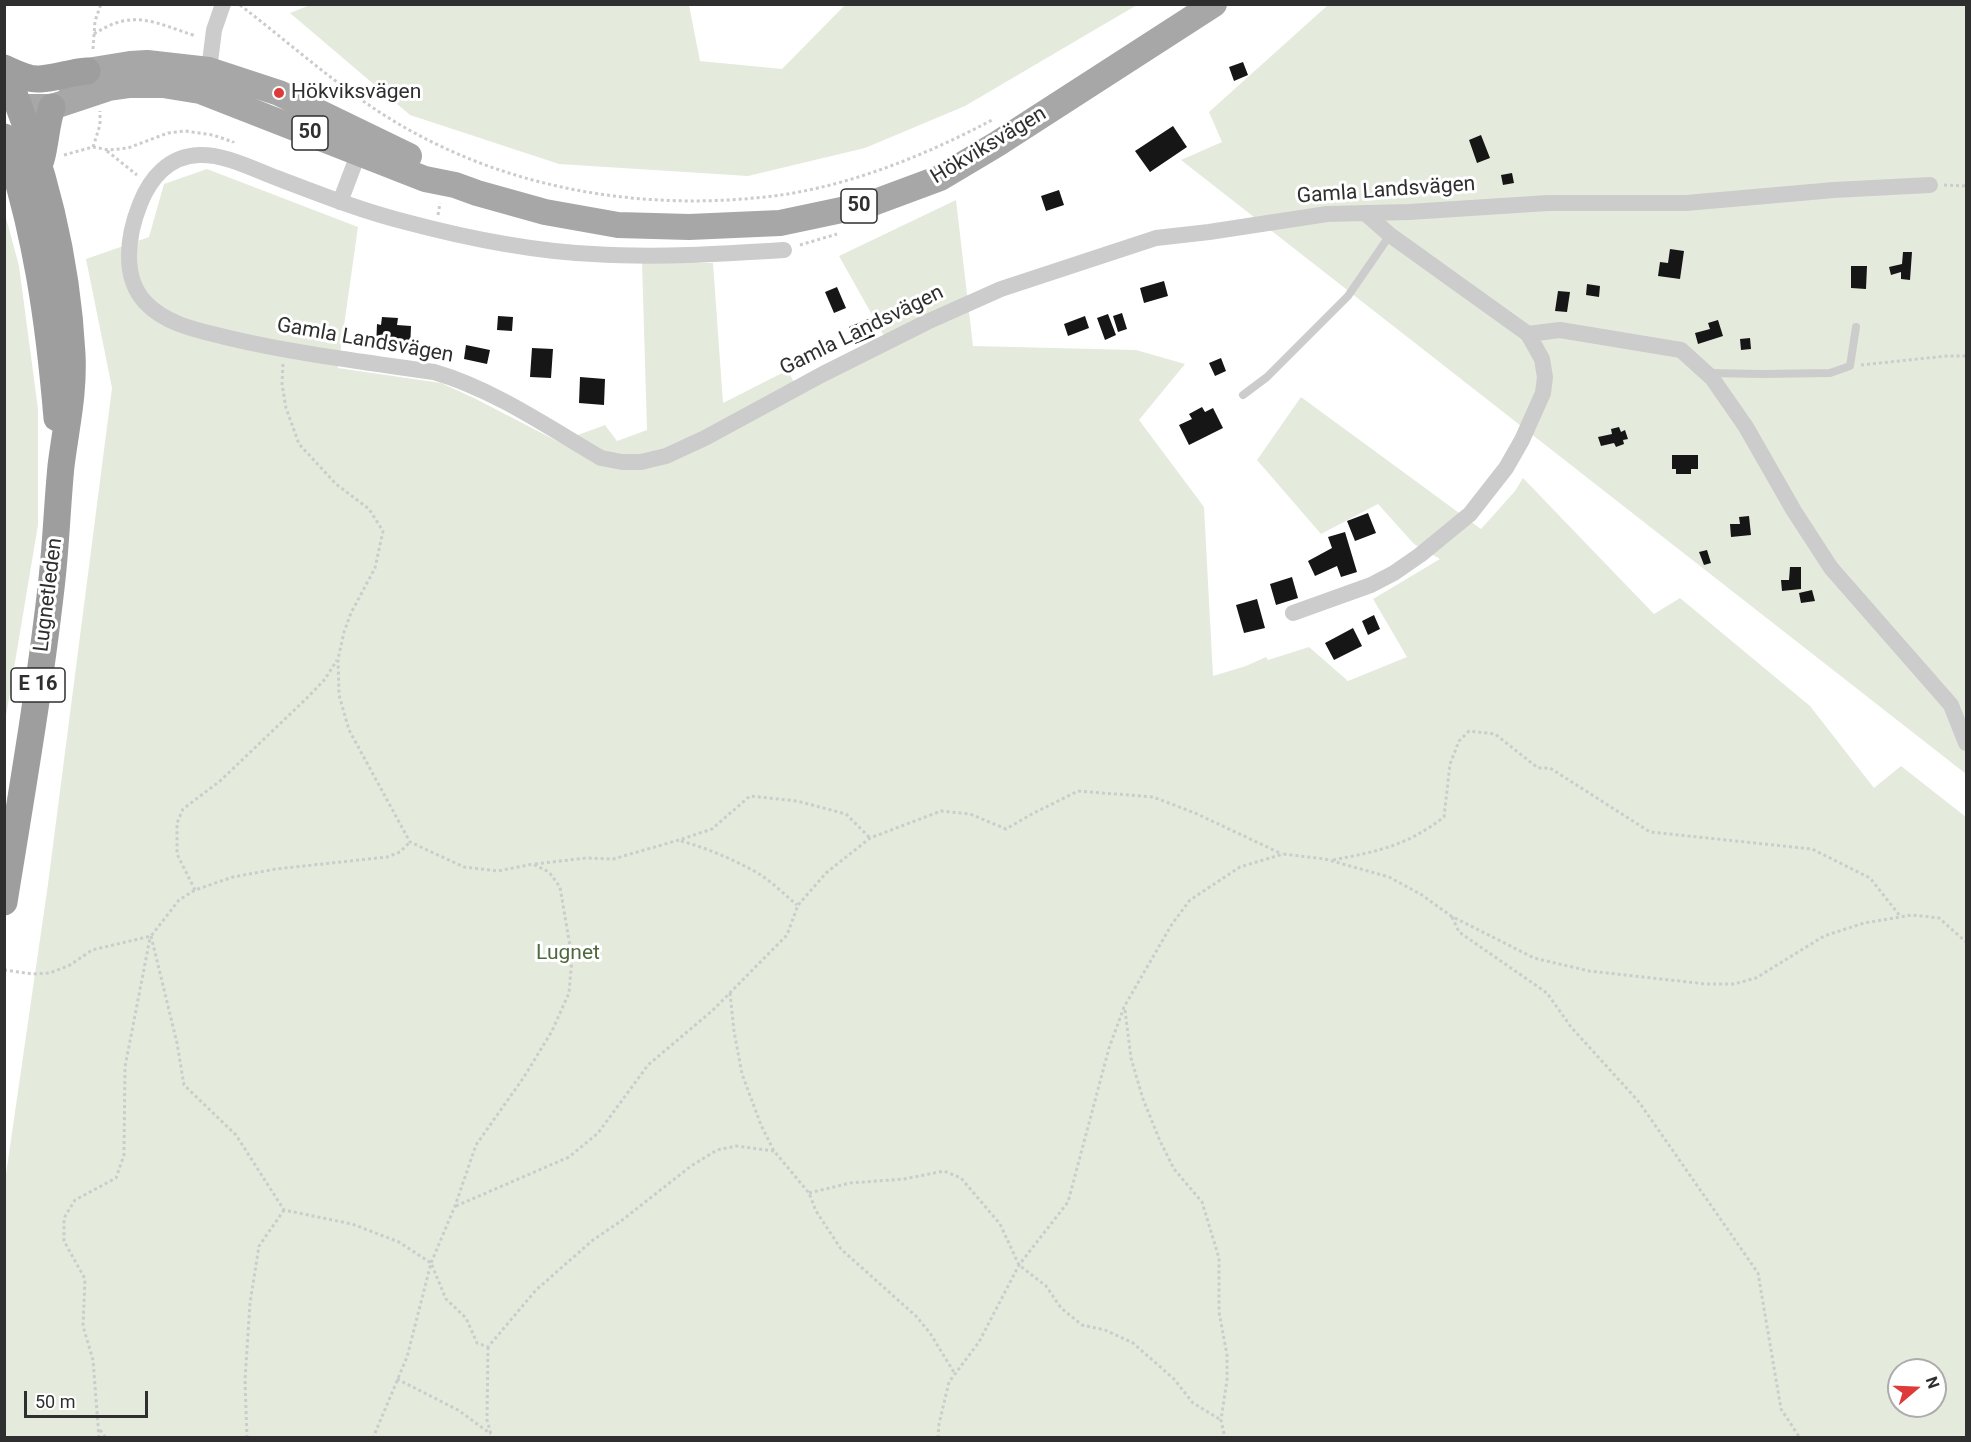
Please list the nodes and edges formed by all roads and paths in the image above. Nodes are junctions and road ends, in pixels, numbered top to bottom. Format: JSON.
{"nodes":[{"id":1,"x":101,"y":4,"type":"edge"},
{"id":2,"x":224,"y":4,"type":"edge"},
{"id":3,"x":238,"y":4,"type":"edge"},
{"id":4,"x":1214,"y":4,"type":"edge"},
{"id":5,"x":94,"y":34,"type":"junction"},
{"id":6,"x":212,"y":42,"type":"junction"},
{"id":7,"x":90,"y":65,"type":"junction"},
{"id":8,"x":4,"y":68,"type":"edge"},
{"id":9,"x":208,"y":82,"type":"junction"},
{"id":10,"x":99,"y":106,"type":"dead end"},
{"id":11,"x":52,"y":107,"type":"junction"},
{"id":12,"x":13,"y":110,"type":"edge"},
{"id":13,"x":998,"y":117,"type":"dead end"},
{"id":14,"x":4,"y":137,"type":"edge"},
{"id":15,"x":363,"y":144,"type":"junction"},
{"id":16,"x":93,"y":147,"type":"junction"},
{"id":17,"x":106,"y":150,"type":"junction"},
{"id":18,"x":47,"y":160,"type":"junction"},
{"id":19,"x":234,"y":162,"type":"junction"},
{"id":20,"x":1930,"y":185,"type":"joint"},
{"id":21,"x":149,"y":186,"type":"junction"},
{"id":22,"x":1966,"y":186,"type":"edge"},
{"id":23,"x":340,"y":202,"type":"junction"},
{"id":24,"x":1366,"y":214,"type":"junction"},
{"id":25,"x":1390,"y":235,"type":"junction"},
{"id":26,"x":784,"y":250,"type":"dead end"},
{"id":27,"x":1856,"y":327,"type":"dead end"},
{"id":28,"x":1528,"y":334,"type":"junction"},
{"id":29,"x":284,"y":350,"type":"junction"},
{"id":30,"x":1966,"y":356,"type":"edge"},
{"id":31,"x":1850,"y":366,"type":"junction"},
{"id":32,"x":1706,"y":372,"type":"junction"},
{"id":33,"x":1243,"y":395,"type":"dead end"},
{"id":34,"x":61,"y":467,"type":"junction"},
{"id":35,"x":1293,"y":613,"type":"dead end"},
{"id":36,"x":338,"y":658,"type":"junction"},
{"id":37,"x":1966,"y":743,"type":"edge"},
{"id":38,"x":870,"y":838,"type":"junction"},
{"id":39,"x":679,"y":840,"type":"junction"},
{"id":40,"x":410,"y":842,"type":"junction"},
{"id":41,"x":1283,"y":854,"type":"junction"},
{"id":42,"x":1331,"y":860,"type":"junction"},
{"id":43,"x":533,"y":864,"type":"junction"},
{"id":44,"x":195,"y":890,"type":"junction"},
{"id":45,"x":4,"y":902,"type":"edge"},
{"id":46,"x":798,"y":905,"type":"junction"},
{"id":47,"x":1451,"y":916,"type":"junction"},
{"id":48,"x":1901,"y":917,"type":"junction"},
{"id":49,"x":151,"y":936,"type":"junction"},
{"id":50,"x":1966,"y":942,"type":"edge"},
{"id":51,"x":4,"y":970,"type":"edge"},
{"id":52,"x":730,"y":993,"type":"junction"},
{"id":53,"x":1124,"y":1007,"type":"junction"},
{"id":54,"x":774,"y":1151,"type":"junction"},
{"id":55,"x":809,"y":1193,"type":"junction"},
{"id":56,"x":455,"y":1206,"type":"junction"},
{"id":57,"x":284,"y":1210,"type":"junction"},
{"id":58,"x":431,"y":1263,"type":"junction"},
{"id":59,"x":1019,"y":1265,"type":"junction"},
{"id":60,"x":488,"y":1347,"type":"junction"},
{"id":61,"x":955,"y":1374,"type":"junction"},
{"id":62,"x":397,"y":1379,"type":"junction"},
{"id":63,"x":1221,"y":1420,"type":"junction"},
{"id":64,"x":98,"y":1427,"type":"junction"},
{"id":65,"x":491,"y":1436,"type":"edge"},
{"id":66,"x":99,"y":1437,"type":"edge"},
{"id":67,"x":106,"y":1437,"type":"edge"},
{"id":68,"x":247,"y":1437,"type":"edge"},
{"id":69,"x":373,"y":1437,"type":"edge"},
{"id":70,"x":938,"y":1437,"type":"edge"},
{"id":71,"x":1225,"y":1437,"type":"edge"},
{"id":72,"x":1800,"y":1437,"type":"edge"}],
"edges":[{"from":1,"to":5,"type":"path"},
{"from":2,"to":6,"type":"street"},
{"from":3,"to":13,"type":"path"},
{"from":4,"to":15,"type":"main road","name":"Hökviksvägen","number":"50"},
{"from":5,"to":6,"type":"path"},
{"from":5,"to":7,"type":"path"},
{"from":6,"to":9,"type":"street"},
{"from":7,"to":8,"type":"highway","number":"50"},
{"from":7,"to":9,"type":"main road","name":"Hökviksvägen","number":"50"},
{"from":7,"to":12,"type":"main road","name":"Hökviksvägen","number":"50"},
{"from":8,"to":12,"type":"highway","name":"Lugnetleden","number":"E 16"},
{"from":9,"to":11,"type":"main road","name":"Hökviksvägen","number":"50"},
{"from":9,"to":15,"type":"main road","name":"Hökviksvägen","number":"50"},
{"from":10,"to":16,"type":"path"},
{"from":11,"to":12,"type":"main road","name":"Hökviksvägen","number":"50"},
{"from":11,"to":18,"type":"highway"},
{"from":12,"to":18,"type":"highway","name":"Lugnetleden","number":"E 16"},
{"from":14,"to":34,"type":"highway","name":"Lugnetleden","number":"E 16"},
{"from":15,"to":23,"type":"street"},
{"from":16,"to":17,"type":"path"},
{"from":16,"to":18,"type":"path"},
{"from":17,"to":19,"type":"path"},
{"from":17,"to":21,"type":"path"},
{"from":18,"to":34,"type":"highway","name":"Lugnetleden","number":"E 16"},
{"from":19,"to":21,"type":"street","name":"Gamla Landsvägen"},
{"from":19,"to":23,"type":"street","name":"Gamla Landsvägen"},
{"from":20,"to":22,"type":"path"},
{"from":20,"to":24,"type":"street","name":"Gamla Landsvägen"},
{"from":21,"to":29,"type":"street","name":"Gamla Landsvägen"},
{"from":23,"to":26,"type":"street","name":"Gamla Landsvägen"},
{"from":24,"to":25,"type":"street"},
{"from":24,"to":29,"type":"street","name":"Gamla Landsvägen"},
{"from":25,"to":28,"type":"street"},
{"from":25,"to":33,"type":"lane"},
{"from":27,"to":31,"type":"lane"},
{"from":28,"to":32,"type":"street"},
{"from":28,"to":35,"type":"street"},
{"from":29,"to":36,"type":"path"},
{"from":30,"to":31,"type":"path"},
{"from":31,"to":32,"type":"lane"},
{"from":32,"to":37,"type":"street"},
{"from":34,"to":45,"type":"highway","name":"Lugnetleden","number":"E 16"},
{"from":36,"to":40,"type":"path"},
{"from":36,"to":44,"type":"path"},
{"from":38,"to":39,"type":"path"},
{"from":38,"to":41,"type":"path"},
{"from":38,"to":46,"type":"path"},
{"from":39,"to":43,"type":"path"},
{"from":39,"to":46,"type":"path"},
{"from":40,"to":43,"type":"path"},
{"from":40,"to":44,"type":"path"},
{"from":41,"to":42,"type":"path"},
{"from":41,"to":53,"type":"path"},
{"from":42,"to":47,"type":"path"},
{"from":42,"to":48,"type":"path"},
{"from":43,"to":56,"type":"path"},
{"from":44,"to":49,"type":"path"},
{"from":46,"to":52,"type":"path"},
{"from":47,"to":48,"type":"path"},
{"from":47,"to":72,"type":"path"},
{"from":48,"to":50,"type":"path"},
{"from":49,"to":51,"type":"path"},
{"from":49,"to":57,"type":"path"},
{"from":49,"to":64,"type":"path"},
{"from":52,"to":54,"type":"path"},
{"from":52,"to":56,"type":"path"},
{"from":53,"to":59,"type":"path"},
{"from":53,"to":63,"type":"path"},
{"from":54,"to":55,"type":"path"},
{"from":54,"to":60,"type":"path"},
{"from":55,"to":59,"type":"path"},
{"from":55,"to":61,"type":"path"},
{"from":56,"to":58,"type":"path"},
{"from":57,"to":58,"type":"path"},
{"from":57,"to":68,"type":"path"},
{"from":58,"to":60,"type":"path"},
{"from":58,"to":62,"type":"path"},
{"from":59,"to":61,"type":"path"},
{"from":59,"to":63,"type":"path"},
{"from":60,"to":65,"type":"path"},
{"from":61,"to":70,"type":"path"},
{"from":62,"to":65,"type":"path"},
{"from":62,"to":69,"type":"path"},
{"from":63,"to":71,"type":"path"},
{"from":64,"to":66,"type":"path"},
{"from":64,"to":67,"type":"path"}]}
